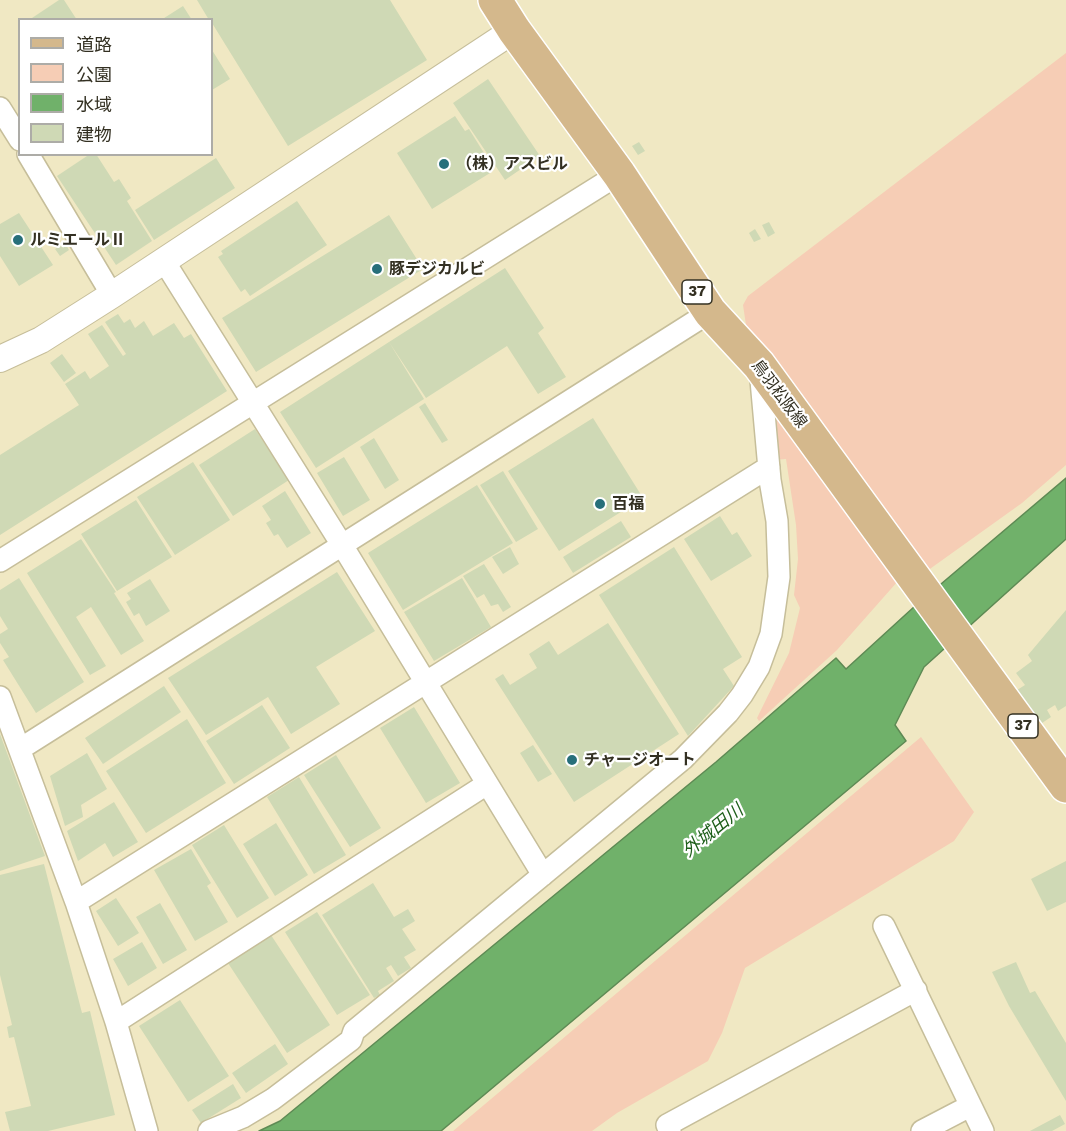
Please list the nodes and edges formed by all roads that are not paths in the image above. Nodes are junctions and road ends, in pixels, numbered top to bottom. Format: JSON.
{"nodes":[{"id":1,"x":495,"y":0,"type":"edge"},
{"id":2,"x":514,"y":30,"type":"junction"},
{"id":3,"x":0,"y":108,"type":"edge"},
{"id":4,"x":18,"y":137,"type":"edge"},
{"id":5,"x":29,"y":156,"type":"edge"},
{"id":6,"x":619,"y":174,"type":"junction"},
{"id":7,"x":164,"y":261,"type":"junction"},
{"id":8,"x":112,"y":295,"type":"junction"},
{"id":9,"x":710,"y":312,"type":"junction"},
{"id":10,"x":0,"y":359,"type":"edge"},
{"id":11,"x":759,"y":365,"type":"junction"},
{"id":12,"x":252,"y":403,"type":"junction"},
{"id":13,"x":769,"y":467,"type":"junction"},
{"id":14,"x":342,"y":545,"type":"junction"},
{"id":15,"x":0,"y":561,"type":"edge"},
{"id":16,"x":424,"y":683,"type":"junction"},
{"id":17,"x":0,"y":697,"type":"edge"},
{"id":18,"x":20,"y":749,"type":"junction"},
{"id":19,"x":1064,"y":779,"type":"edge"},
{"id":20,"x":487,"y":784,"type":"junction"},
{"id":21,"x":543,"y":874,"type":"junction"},
{"id":22,"x":76,"y":902,"type":"junction"},
{"id":23,"x":884,"y":926,"type":"dead end"},
{"id":24,"x":916,"y":990,"type":"junction"},
{"id":25,"x":116,"y":1022,"type":"junction"},
{"id":26,"x":970,"y":1106,"type":"junction"},
{"id":27,"x":147,"y":1131,"type":"edge"},
{"id":28,"x":209,"y":1131,"type":"edge"},
{"id":29,"x":669,"y":1131,"type":"edge"},
{"id":30,"x":922,"y":1131,"type":"edge"},
{"id":31,"x":983,"y":1131,"type":"edge"}],
"edges":[{"from":1,"to":2,"type":"main road","name":"鳥羽松阪線","number":"37"},
{"from":2,"to":6,"type":"main road","name":"鳥羽松阪線","number":"37"},
{"from":2,"to":7,"type":"street"},
{"from":3,"to":4,"type":"street"},
{"from":5,"to":8,"type":"street"},
{"from":6,"to":9,"type":"main road","name":"鳥羽松阪線","number":"37"},
{"from":6,"to":12,"type":"street"},
{"from":7,"to":8,"type":"street"},
{"from":7,"to":12,"type":"street"},
{"from":8,"to":10,"type":"street"},
{"from":9,"to":11,"type":"main road","name":"鳥羽松阪線","number":"37"},
{"from":9,"to":14,"type":"street"},
{"from":11,"to":13,"type":"street"},
{"from":11,"to":19,"type":"main road","name":"鳥羽松阪線","number":"37"},
{"from":12,"to":14,"type":"street"},
{"from":12,"to":15,"type":"street"},
{"from":13,"to":16,"type":"street"},
{"from":13,"to":21,"type":"street"},
{"from":14,"to":16,"type":"street"},
{"from":14,"to":18,"type":"street"},
{"from":16,"to":20,"type":"street"},
{"from":16,"to":22,"type":"street"},
{"from":17,"to":18,"type":"street"},
{"from":18,"to":22,"type":"street"},
{"from":20,"to":21,"type":"street"},
{"from":20,"to":25,"type":"street"},
{"from":21,"to":28,"type":"street"},
{"from":22,"to":25,"type":"street"},
{"from":23,"to":24,"type":"street"},
{"from":24,"to":26,"type":"street"},
{"from":24,"to":29,"type":"street"},
{"from":25,"to":27,"type":"street"},
{"from":26,"to":30,"type":"street"},
{"from":26,"to":31,"type":"street"}]}
